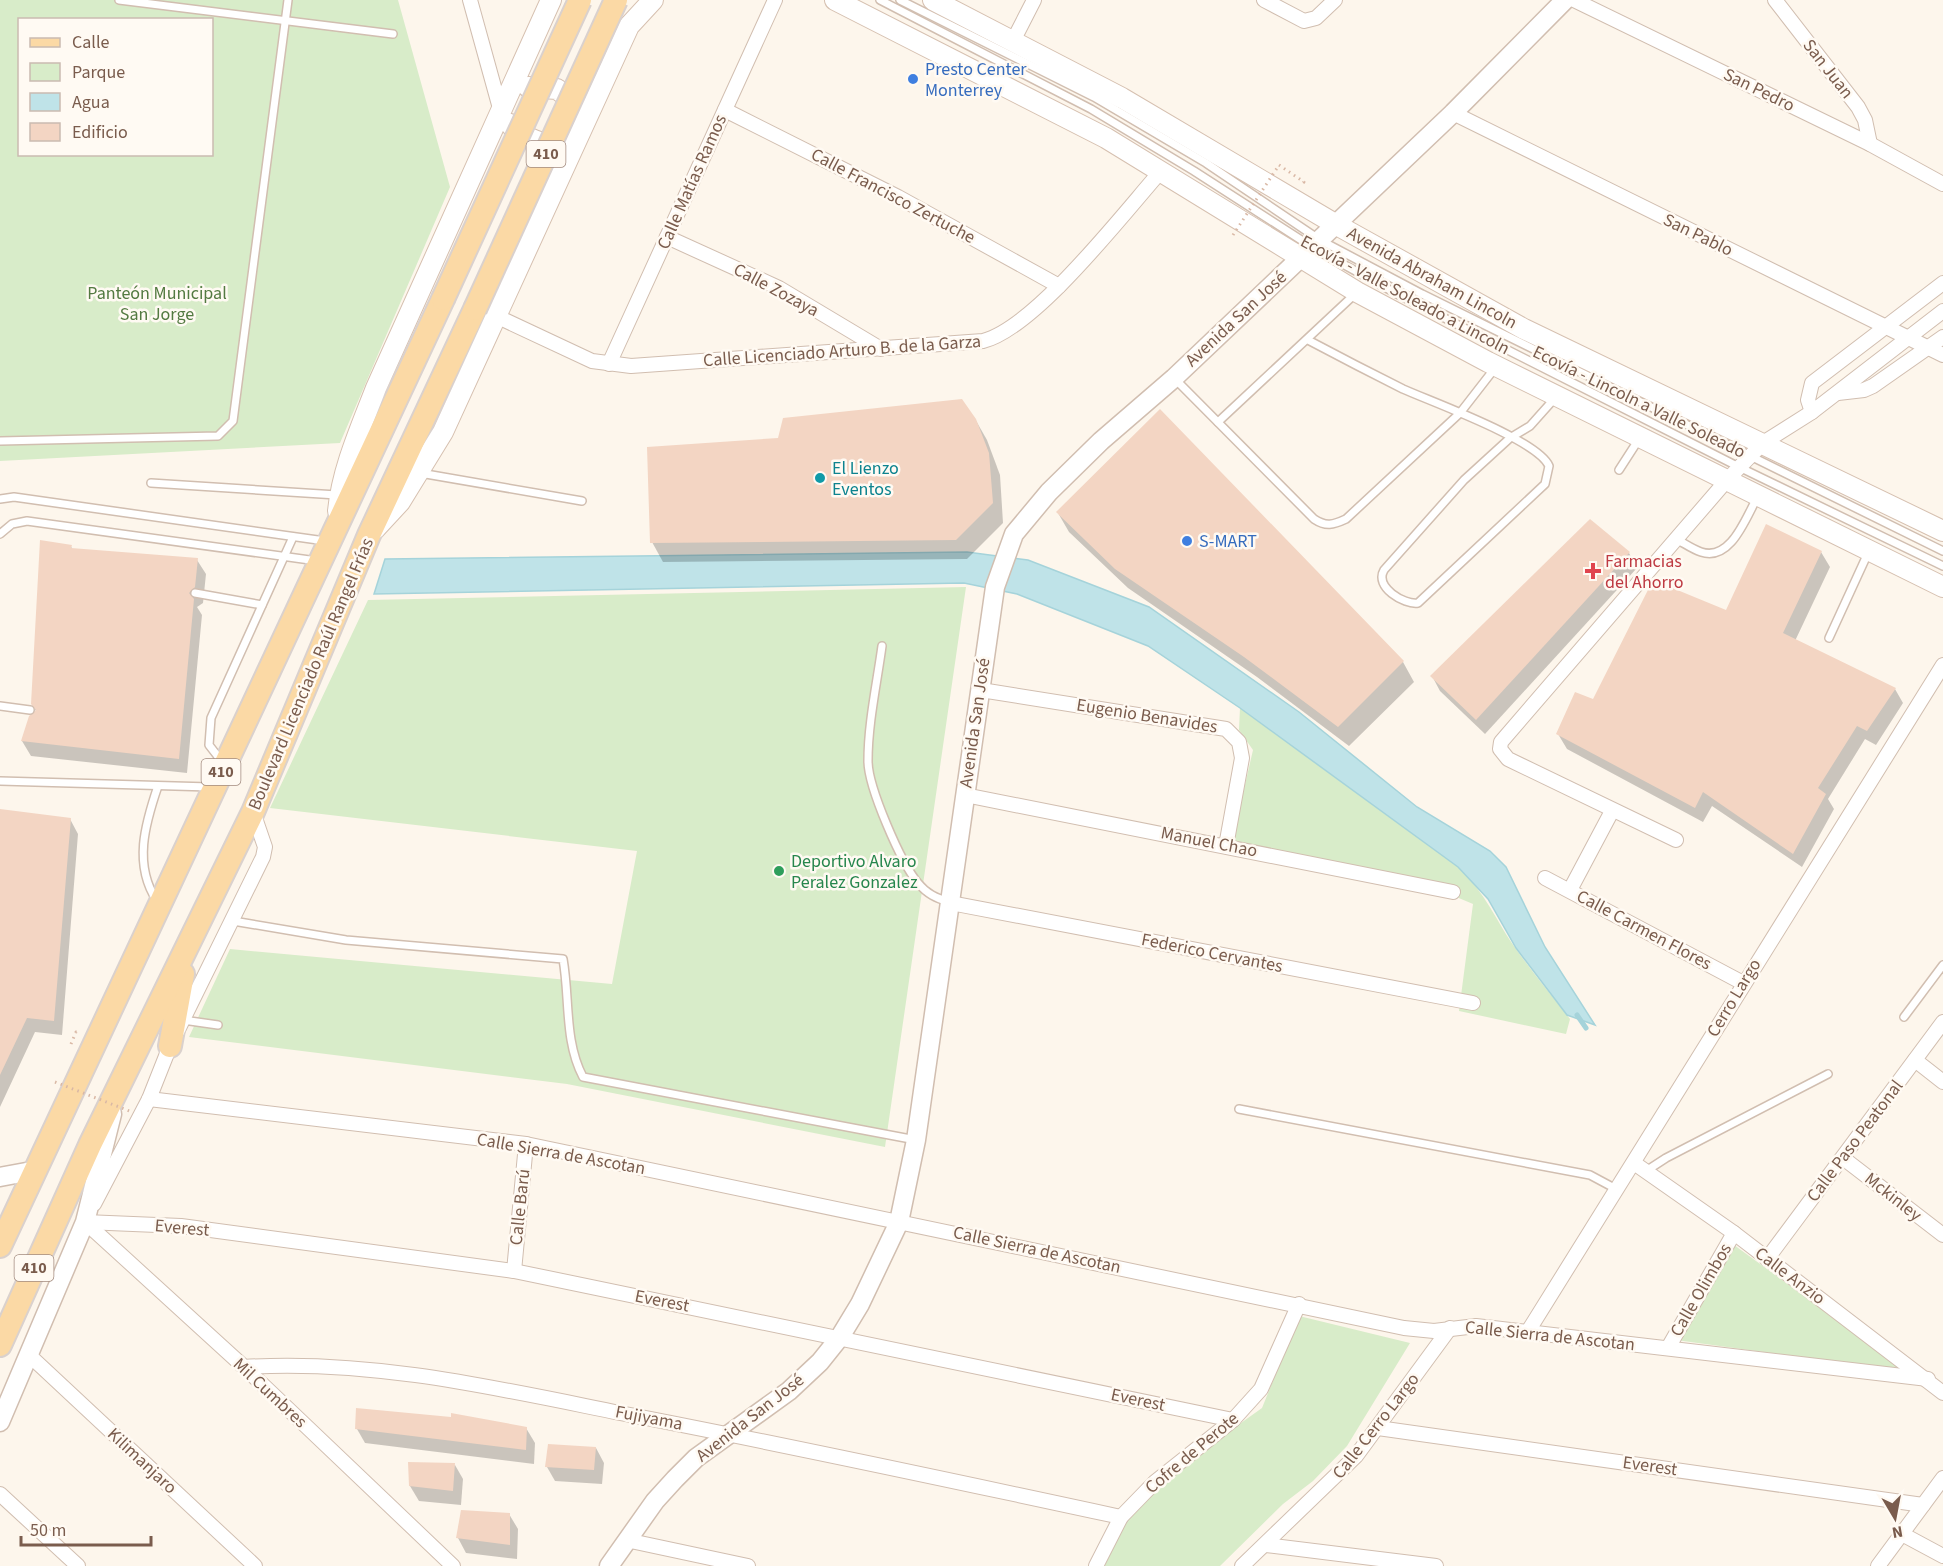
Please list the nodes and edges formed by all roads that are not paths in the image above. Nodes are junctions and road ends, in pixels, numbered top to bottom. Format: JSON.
{"nodes":[{"id":1,"x":120,"y":0,"type":"edge"},
{"id":2,"x":288,"y":0,"type":"edge"},
{"id":3,"x":470,"y":0,"type":"edge"},
{"id":4,"x":551,"y":0,"type":"edge"},
{"id":5,"x":580,"y":0,"type":"edge"},
{"id":6,"x":616,"y":0,"type":"edge"},
{"id":7,"x":652,"y":0,"type":"edge"},
{"id":8,"x":775,"y":0,"type":"edge"},
{"id":9,"x":835,"y":0,"type":"edge"},
{"id":10,"x":880,"y":0,"type":"edge"},
{"id":11,"x":900,"y":0,"type":"edge"},
{"id":12,"x":933,"y":0,"type":"edge"},
{"id":13,"x":1034,"y":0,"type":"edge"},
{"id":14,"x":1264,"y":0,"type":"edge"},
{"id":15,"x":1335,"y":0,"type":"edge"},
{"id":16,"x":1565,"y":0,"type":"edge"},
{"id":17,"x":1574,"y":0,"type":"edge"},
{"id":18,"x":1775,"y":0,"type":"edge"},
{"id":19,"x":285,"y":21,"type":"junction"},
{"id":20,"x":393,"y":34,"type":"dead end"},
{"id":21,"x":1012,"y":43,"type":"junction"},
{"id":22,"x":509,"y":94,"type":"junction"},
{"id":23,"x":725,"y":110,"type":"junction"},
{"id":24,"x":501,"y":112,"type":"junction"},
{"id":25,"x":1453,"y":113,"type":"junction"},
{"id":26,"x":586,"y":122,"type":"junction"},
{"id":27,"x":1870,"y":144,"type":"junction"},
{"id":28,"x":575,"y":145,"type":"junction"},
{"id":29,"x":1161,"y":171,"type":"junction"},
{"id":30,"x":1943,"y":184,"type":"edge"},
{"id":31,"x":1335,"y":224,"type":"junction"},
{"id":32,"x":667,"y":237,"type":"junction"},
{"id":33,"x":1311,"y":249,"type":"junction"},
{"id":34,"x":1943,"y":283,"type":"edge"},
{"id":35,"x":1059,"y":285,"type":"junction"},
{"id":36,"x":1357,"y":292,"type":"junction"},
{"id":37,"x":1943,"y":311,"type":"edge"},
{"id":38,"x":498,"y":317,"type":"junction"},
{"id":39,"x":1884,"y":327,"type":"junction"},
{"id":40,"x":1943,"y":337,"type":"edge"},
{"id":41,"x":1907,"y":338,"type":"junction"},
{"id":42,"x":1308,"y":340,"type":"junction"},
{"id":43,"x":1928,"y":348,"type":"junction"},
{"id":44,"x":881,"y":350,"type":"junction"},
{"id":45,"x":1943,"y":355,"type":"edge"},
{"id":46,"x":609,"y":364,"type":"junction"},
{"id":47,"x":1496,"y":366,"type":"junction"},
{"id":48,"x":1174,"y":378,"type":"junction"},
{"id":49,"x":1838,"y":393,"type":"junction"},
{"id":50,"x":1556,"y":396,"type":"junction"},
{"id":51,"x":1812,"y":412,"type":"junction"},
{"id":52,"x":1460,"y":413,"type":"junction"},
{"id":53,"x":1218,"y":422,"type":"junction"},
{"id":54,"x":1640,"y":437,"type":"junction"},
{"id":55,"x":1510,"y":438,"type":"junction"},
{"id":56,"x":0,"y":441,"type":"edge"},
{"id":57,"x":1763,"y":442,"type":"junction"},
{"id":58,"x":1738,"y":468,"type":"junction"},
{"id":59,"x":1619,"y":470,"type":"dead end"},
{"id":60,"x":420,"y":473,"type":"junction"},
{"id":61,"x":151,"y":483,"type":"dead end"},
{"id":62,"x":340,"y":495,"type":"junction"},
{"id":63,"x":1758,"y":495,"type":"junction"},
{"id":64,"x":0,"y":499,"type":"edge"},
{"id":65,"x":582,"y":501,"type":"dead end"},
{"id":66,"x":1943,"y":531,"type":"edge"},
{"id":67,"x":0,"y":534,"type":"edge"},
{"id":68,"x":369,"y":535,"type":"junction"},
{"id":69,"x":293,"y":537,"type":"junction"},
{"id":70,"x":1676,"y":539,"type":"junction"},
{"id":71,"x":330,"y":545,"type":"junction"},
{"id":72,"x":1869,"y":550,"type":"junction"},
{"id":73,"x":1943,"y":551,"type":"edge"},
{"id":74,"x":284,"y":556,"type":"junction"},
{"id":75,"x":1943,"y":566,"type":"edge"},
{"id":76,"x":1943,"y":587,"type":"edge"},
{"id":77,"x":195,"y":592,"type":"dead end"},
{"id":78,"x":262,"y":605,"type":"junction"},
{"id":79,"x":1829,"y":638,"type":"dead end"},
{"id":80,"x":882,"y":646,"type":"dead end"},
{"id":81,"x":1943,"y":665,"type":"edge"},
{"id":82,"x":981,"y":690,"type":"junction"},
{"id":83,"x":0,"y":706,"type":"edge"},
{"id":84,"x":30,"y":710,"type":"dead end"},
{"id":85,"x":225,"y":765,"type":"junction"},
{"id":86,"x":0,"y":781,"type":"edge"},
{"id":87,"x":158,"y":786,"type":"junction"},
{"id":88,"x":214,"y":788,"type":"junction"},
{"id":89,"x":965,"y":795,"type":"junction"},
{"id":90,"x":1612,"y":811,"type":"junction"},
{"id":91,"x":253,"y":812,"type":"junction"},
{"id":92,"x":1676,"y":840,"type":"dead end"},
{"id":93,"x":1226,"y":846,"type":"junction"},
{"id":94,"x":1545,"y":878,"type":"dead end"},
{"id":95,"x":1570,"y":890,"type":"junction"},
{"id":96,"x":1453,"y":892,"type":"dead end"},
{"id":97,"x":951,"y":903,"type":"junction"},
{"id":98,"x":160,"y":906,"type":"junction"},
{"id":99,"x":232,"y":921,"type":"junction"},
{"id":100,"x":188,"y":947,"type":"junction"},
{"id":101,"x":1943,"y":965,"type":"edge"},
{"id":102,"x":1743,"y":983,"type":"junction"},
{"id":103,"x":1473,"y":1003,"type":"dead end"},
{"id":104,"x":1904,"y":1017,"type":"dead end"},
{"id":105,"x":183,"y":1020,"type":"junction"},
{"id":106,"x":1943,"y":1022,"type":"edge"},
{"id":107,"x":219,"y":1025,"type":"dead end"},
{"id":108,"x":170,"y":1046,"type":"junction"},
{"id":109,"x":1915,"y":1060,"type":"junction"},
{"id":110,"x":1828,"y":1074,"type":"dead end"},
{"id":111,"x":1943,"y":1082,"type":"edge"},
{"id":112,"x":117,"y":1092,"type":"junction"},
{"id":113,"x":149,"y":1099,"type":"junction"},
{"id":114,"x":1239,"y":1109,"type":"dead end"},
{"id":115,"x":916,"y":1140,"type":"junction"},
{"id":116,"x":526,"y":1144,"type":"junction"},
{"id":117,"x":1842,"y":1158,"type":"junction"},
{"id":118,"x":1640,"y":1167,"type":"junction"},
{"id":119,"x":37,"y":1170,"type":"junction"},
{"id":120,"x":0,"y":1177,"type":"edge"},
{"id":121,"x":1618,"y":1190,"type":"junction"},
{"id":122,"x":85,"y":1222,"type":"junction"},
{"id":123,"x":899,"y":1222,"type":"junction"},
{"id":124,"x":1734,"y":1233,"type":"junction"},
{"id":125,"x":1943,"y":1235,"type":"edge"},
{"id":126,"x":1,"y":1243,"type":"edge"},
{"id":127,"x":1767,"y":1259,"type":"junction"},
{"id":128,"x":514,"y":1271,"type":"junction"},
{"id":129,"x":1299,"y":1304,"type":"junction"},
{"id":130,"x":1450,"y":1328,"type":"junction"},
{"id":131,"x":1527,"y":1333,"type":"junction"},
{"id":132,"x":840,"y":1336,"type":"junction"},
{"id":133,"x":0,"y":1345,"type":"edge"},
{"id":134,"x":1668,"y":1348,"type":"junction"},
{"id":135,"x":29,"y":1355,"type":"junction"},
{"id":136,"x":244,"y":1367,"type":"junction"},
{"id":137,"x":1928,"y":1379,"type":"junction"},
{"id":138,"x":1943,"y":1393,"type":"edge"},
{"id":139,"x":1233,"y":1420,"type":"junction"},
{"id":140,"x":0,"y":1422,"type":"edge"},
{"id":141,"x":1378,"y":1428,"type":"junction"},
{"id":142,"x":728,"y":1434,"type":"junction"},
{"id":143,"x":1943,"y":1478,"type":"edge"},
{"id":144,"x":0,"y":1494,"type":"edge"},
{"id":145,"x":1923,"y":1505,"type":"junction"},
{"id":146,"x":1121,"y":1517,"type":"junction"},
{"id":147,"x":1902,"y":1534,"type":"junction"},
{"id":148,"x":626,"y":1540,"type":"junction"},
{"id":149,"x":1266,"y":1545,"type":"junction"},
{"id":150,"x":1943,"y":1556,"type":"edge"},
{"id":151,"x":78,"y":1566,"type":"edge"},
{"id":152,"x":255,"y":1566,"type":"edge"},
{"id":153,"x":453,"y":1566,"type":"edge"},
{"id":154,"x":609,"y":1566,"type":"edge"},
{"id":155,"x":748,"y":1566,"type":"edge"},
{"id":156,"x":1096,"y":1566,"type":"edge"},
{"id":157,"x":1242,"y":1566,"type":"edge"},
{"id":158,"x":1436,"y":1566,"type":"edge"},
{"id":159,"x":1878,"y":1566,"type":"edge"}],
"edges":[{"from":1,"to":19,"type":"lane"},
{"from":2,"to":19,"type":"lane"},
{"from":3,"to":24,"type":"street"},
{"from":4,"to":22,"type":"main road"},
{"from":5,"to":71,"type":"main road","name":"Boulevard Licenciado Raúl Rangel Frías","number":"410","bridge":true},
{"from":6,"to":68,"type":"main road","name":"Boulevard Licenciado Raúl Rangel Frías","number":"410","bridge":true},
{"from":7,"to":26,"type":"main road"},
{"from":8,"to":23,"type":"street","name":"Calle Matías Ramos"},
{"from":9,"to":29,"type":"main road"},
{"from":10,"to":33,"type":"lane","name":"Ecovía - Valle Soleado a Lincoln"},
{"from":11,"to":33,"type":"lane","name":"Ecovía - Lincoln a Valle Soleado"},
{"from":12,"to":21,"type":"main road","name":"Avenida Abraham Lincoln"},
{"from":13,"to":21,"type":"street"},
{"from":14,"to":15,"type":"street"},
{"from":16,"to":25,"type":"street","name":"Avenida San José"},
{"from":17,"to":27,"type":"street","name":"San Pedro"},
{"from":18,"to":27,"type":"street","name":"San Juan"},
{"from":19,"to":20,"type":"lane"},
{"from":19,"to":56,"type":"lane"},
{"from":21,"to":31,"type":"main road","name":"Avenida Abraham Lincoln"},
{"from":22,"to":24,"type":"main road"},
{"from":22,"to":26,"type":"main road"},
{"from":23,"to":32,"type":"street","name":"Calle Matías Ramos"},
{"from":23,"to":35,"type":"street","name":"Calle Francisco Zertuche"},
{"from":24,"to":28,"type":"main road"},
{"from":24,"to":62,"type":"main road"},
{"from":25,"to":31,"type":"street","name":"Avenida San José"},
{"from":25,"to":39,"type":"street","name":"San Pablo"},
{"from":26,"to":28,"type":"main road"},
{"from":27,"to":30,"type":"street","name":"San Pedro"},
{"from":28,"to":38,"type":"main road"},
{"from":29,"to":33,"type":"main road"},
{"from":29,"to":35,"type":"street","name":"Calle Licenciado Arturo B. de la Garza"},
{"from":31,"to":33,"type":"street","name":"Avenida San José"},
{"from":31,"to":57,"type":"main road","name":"Avenida Abraham Lincoln"},
{"from":32,"to":44,"type":"street","name":"Calle Zozaya"},
{"from":32,"to":46,"type":"street","name":"Calle Matías Ramos"},
{"from":33,"to":36,"type":"main road"},
{"from":33,"to":48,"type":"street","name":"Avenida San José"},
{"from":33,"to":58,"type":"lane","name":"Ecovía - Valle Soleado a Lincoln"},
{"from":33,"to":58,"type":"lane","name":"Ecovía - Lincoln a Valle Soleado"},
{"from":34,"to":39,"type":"street"},
{"from":35,"to":44,"type":"street","name":"Calle Licenciado Arturo B. de la Garza"},
{"from":36,"to":42,"type":"lane"},
{"from":36,"to":47,"type":"main road"},
{"from":37,"to":41,"type":"street"},
{"from":38,"to":46,"type":"street","name":"Calle Licenciado Arturo B. de la Garza"},
{"from":38,"to":60,"type":"main road"},
{"from":39,"to":41,"type":"street","name":"San Pablo"},
{"from":39,"to":51,"type":"street"},
{"from":40,"to":43,"type":"street"},
{"from":41,"to":43,"type":"street","name":"San Pablo"},
{"from":41,"to":49,"type":"street"},
{"from":42,"to":52,"type":"lane"},
{"from":42,"to":53,"type":"lane"},
{"from":43,"to":45,"type":"street","name":"San Pablo"},
{"from":43,"to":49,"type":"street"},
{"from":44,"to":46,"type":"street","name":"Calle Licenciado Arturo B. de la Garza"},
{"from":47,"to":50,"type":"main road"},
{"from":47,"to":52,"type":"lane"},
{"from":48,"to":53,"type":"lane"},
{"from":48,"to":82,"type":"street","name":"Avenida San José"},
{"from":49,"to":51,"type":"street"},
{"from":50,"to":54,"type":"main road"},
{"from":50,"to":55,"type":"lane"},
{"from":51,"to":57,"type":"street"},
{"from":52,"to":53,"type":"lane"},
{"from":52,"to":55,"type":"lane"},
{"from":54,"to":58,"type":"main road"},
{"from":54,"to":59,"type":"lane"},
{"from":55,"to":55,"type":"lane"},
{"from":57,"to":58,"type":"street"},
{"from":57,"to":66,"type":"main road","name":"Avenida Abraham Lincoln"},
{"from":58,"to":63,"type":"main road"},
{"from":58,"to":70,"type":"street"},
{"from":58,"to":73,"type":"lane","name":"Ecovía - Lincoln a Valle Soleado"},
{"from":58,"to":75,"type":"lane","name":"Ecovía - Valle Soleado a Lincoln"},
{"from":60,"to":65,"type":"lane"},
{"from":60,"to":68,"type":"main road"},
{"from":61,"to":62,"type":"lane"},
{"from":62,"to":71,"type":"main road"},
{"from":63,"to":70,"type":"lane"},
{"from":63,"to":72,"type":"main road"},
{"from":64,"to":69,"type":"lane"},
{"from":67,"to":74,"type":"lane"},
{"from":68,"to":91,"type":"main road","name":"Boulevard Licenciado Raúl Rangel Frías","number":"410"},
{"from":69,"to":71,"type":"lane"},
{"from":69,"to":74,"type":"lane"},
{"from":70,"to":90,"type":"street"},
{"from":71,"to":74,"type":"lane"},
{"from":71,"to":85,"type":"main road","name":"Boulevard Licenciado Raúl Rangel Frías","number":"410"},
{"from":72,"to":76,"type":"main road"},
{"from":72,"to":79,"type":"lane"},
{"from":74,"to":78,"type":"lane"},
{"from":77,"to":78,"type":"lane"},
{"from":78,"to":85,"type":"lane"},
{"from":80,"to":97,"type":"lane"},
{"from":81,"to":102,"type":"street","name":"Cerro Largo"},
{"from":82,"to":89,"type":"street","name":"Avenida San José"},
{"from":82,"to":93,"type":"street","name":"Eugenio Benavides"},
{"from":83,"to":84,"type":"lane"},
{"from":85,"to":88,"type":"main road","name":"Boulevard Licenciado Raúl Rangel Frías","number":"410"},
{"from":86,"to":87,"type":"lane"},
{"from":87,"to":88,"type":"lane"},
{"from":87,"to":98,"type":"lane"},
{"from":88,"to":98,"type":"main road","name":"Boulevard Licenciado Raúl Rangel Frías","number":"410"},
{"from":89,"to":93,"type":"street","name":"Manuel Chao"},
{"from":89,"to":97,"type":"street","name":"Avenida San José"},
{"from":90,"to":92,"type":"street"},
{"from":90,"to":95,"type":"street"},
{"from":91,"to":99,"type":"street"},
{"from":91,"to":100,"type":"main road","name":"Boulevard Licenciado Raúl Rangel Frías","number":"410"},
{"from":93,"to":96,"type":"street","name":"Manuel Chao"},
{"from":94,"to":95,"type":"street","name":"Calle Carmen Flores"},
{"from":95,"to":102,"type":"street","name":"Calle Carmen Flores"},
{"from":97,"to":103,"type":"street","name":"Federico Cervantes"},
{"from":97,"to":115,"type":"street","name":"Avenida San José"},
{"from":98,"to":119,"type":"main road","name":"Boulevard Licenciado Raúl Rangel Frías","number":"410"},
{"from":99,"to":105,"type":"street"},
{"from":99,"to":115,"type":"lane"},
{"from":100,"to":108,"type":"main road"},
{"from":100,"to":112,"type":"main road","name":"Boulevard Licenciado Raúl Rangel Frías","number":"410"},
{"from":101,"to":104,"type":"lane"},
{"from":102,"to":118,"type":"street","name":"Cerro Largo"},
{"from":105,"to":107,"type":"lane"},
{"from":105,"to":108,"type":"street"},
{"from":106,"to":109,"type":"street","name":"Calle Paso Peatonal"},
{"from":108,"to":113,"type":"street"},
{"from":109,"to":111,"type":"street"},
{"from":109,"to":117,"type":"street","name":"Calle Paso Peatonal"},
{"from":110,"to":118,"type":"lane"},
{"from":112,"to":122,"type":"street"},
{"from":112,"to":133,"type":"main road","name":"Boulevard Licenciado Raúl Rangel Frías","number":"410"},
{"from":113,"to":116,"type":"street","name":"Calle Sierra de Ascotan"},
{"from":113,"to":122,"type":"street"},
{"from":114,"to":121,"type":"lane"},
{"from":115,"to":123,"type":"street","name":"Avenida San José"},
{"from":116,"to":123,"type":"street","name":"Calle Sierra de Ascotan"},
{"from":116,"to":128,"type":"street","name":"Calle Barú"},
{"from":117,"to":125,"type":"street","name":"Mckinley"},
{"from":117,"to":127,"type":"street","name":"Calle Paso Peatonal"},
{"from":118,"to":121,"type":"street","name":"Cerro Largo"},
{"from":118,"to":124,"type":"street","name":"Calle Anzio"},
{"from":119,"to":120,"type":"street"},
{"from":119,"to":126,"type":"main road","name":"Boulevard Licenciado Raúl Rangel Frías","number":"410"},
{"from":121,"to":131,"type":"street","name":"Cerro Largo"},
{"from":122,"to":128,"type":"street","name":"Everest"},
{"from":122,"to":135,"type":"street"},
{"from":122,"to":136,"type":"street","name":"Mil Cumbres"},
{"from":123,"to":129,"type":"street","name":"Calle Sierra de Ascotan"},
{"from":123,"to":132,"type":"street","name":"Avenida San José"},
{"from":124,"to":127,"type":"street","name":"Calle Anzio"},
{"from":124,"to":134,"type":"street","name":"Calle Olimbos"},
{"from":127,"to":137,"type":"street","name":"Calle Anzio"},
{"from":128,"to":132,"type":"street","name":"Everest"},
{"from":129,"to":130,"type":"street","name":"Calle Sierra de Ascotan"},
{"from":129,"to":139,"type":"street","name":"Cofre de Perote"},
{"from":130,"to":131,"type":"street","name":"Calle Sierra de Ascotan"},
{"from":130,"to":141,"type":"street","name":"Calle Cerro Largo"},
{"from":131,"to":134,"type":"street","name":"Calle Sierra de Ascotan"},
{"from":132,"to":139,"type":"street","name":"Everest"},
{"from":132,"to":142,"type":"street","name":"Avenida San José"},
{"from":134,"to":137,"type":"street","name":"Calle Sierra de Ascotan"},
{"from":135,"to":140,"type":"street"},
{"from":135,"to":152,"type":"street","name":"Kilimanjaro"},
{"from":136,"to":142,"type":"street","name":"Fujiyama"},
{"from":136,"to":153,"type":"street","name":"Mil Cumbres"},
{"from":137,"to":138,"type":"street","name":"Calle Anzio"},
{"from":139,"to":146,"type":"street","name":"Cofre de Perote"},
{"from":141,"to":145,"type":"street","name":"Everest"},
{"from":141,"to":149,"type":"street","name":"Calle Cerro Largo"},
{"from":142,"to":146,"type":"street","name":"Fujiyama"},
{"from":142,"to":148,"type":"street","name":"Avenida San José"},
{"from":143,"to":145,"type":"street"},
{"from":144,"to":151,"type":"street"},
{"from":145,"to":147,"type":"street"},
{"from":146,"to":156,"type":"street","name":"Cofre de Perote"},
{"from":147,"to":150,"type":"street"},
{"from":147,"to":159,"type":"street"},
{"from":148,"to":154,"type":"street","name":"Avenida San José"},
{"from":148,"to":155,"type":"street"},
{"from":149,"to":157,"type":"street","name":"Calle Cerro Largo"},
{"from":149,"to":158,"type":"street"}]}
